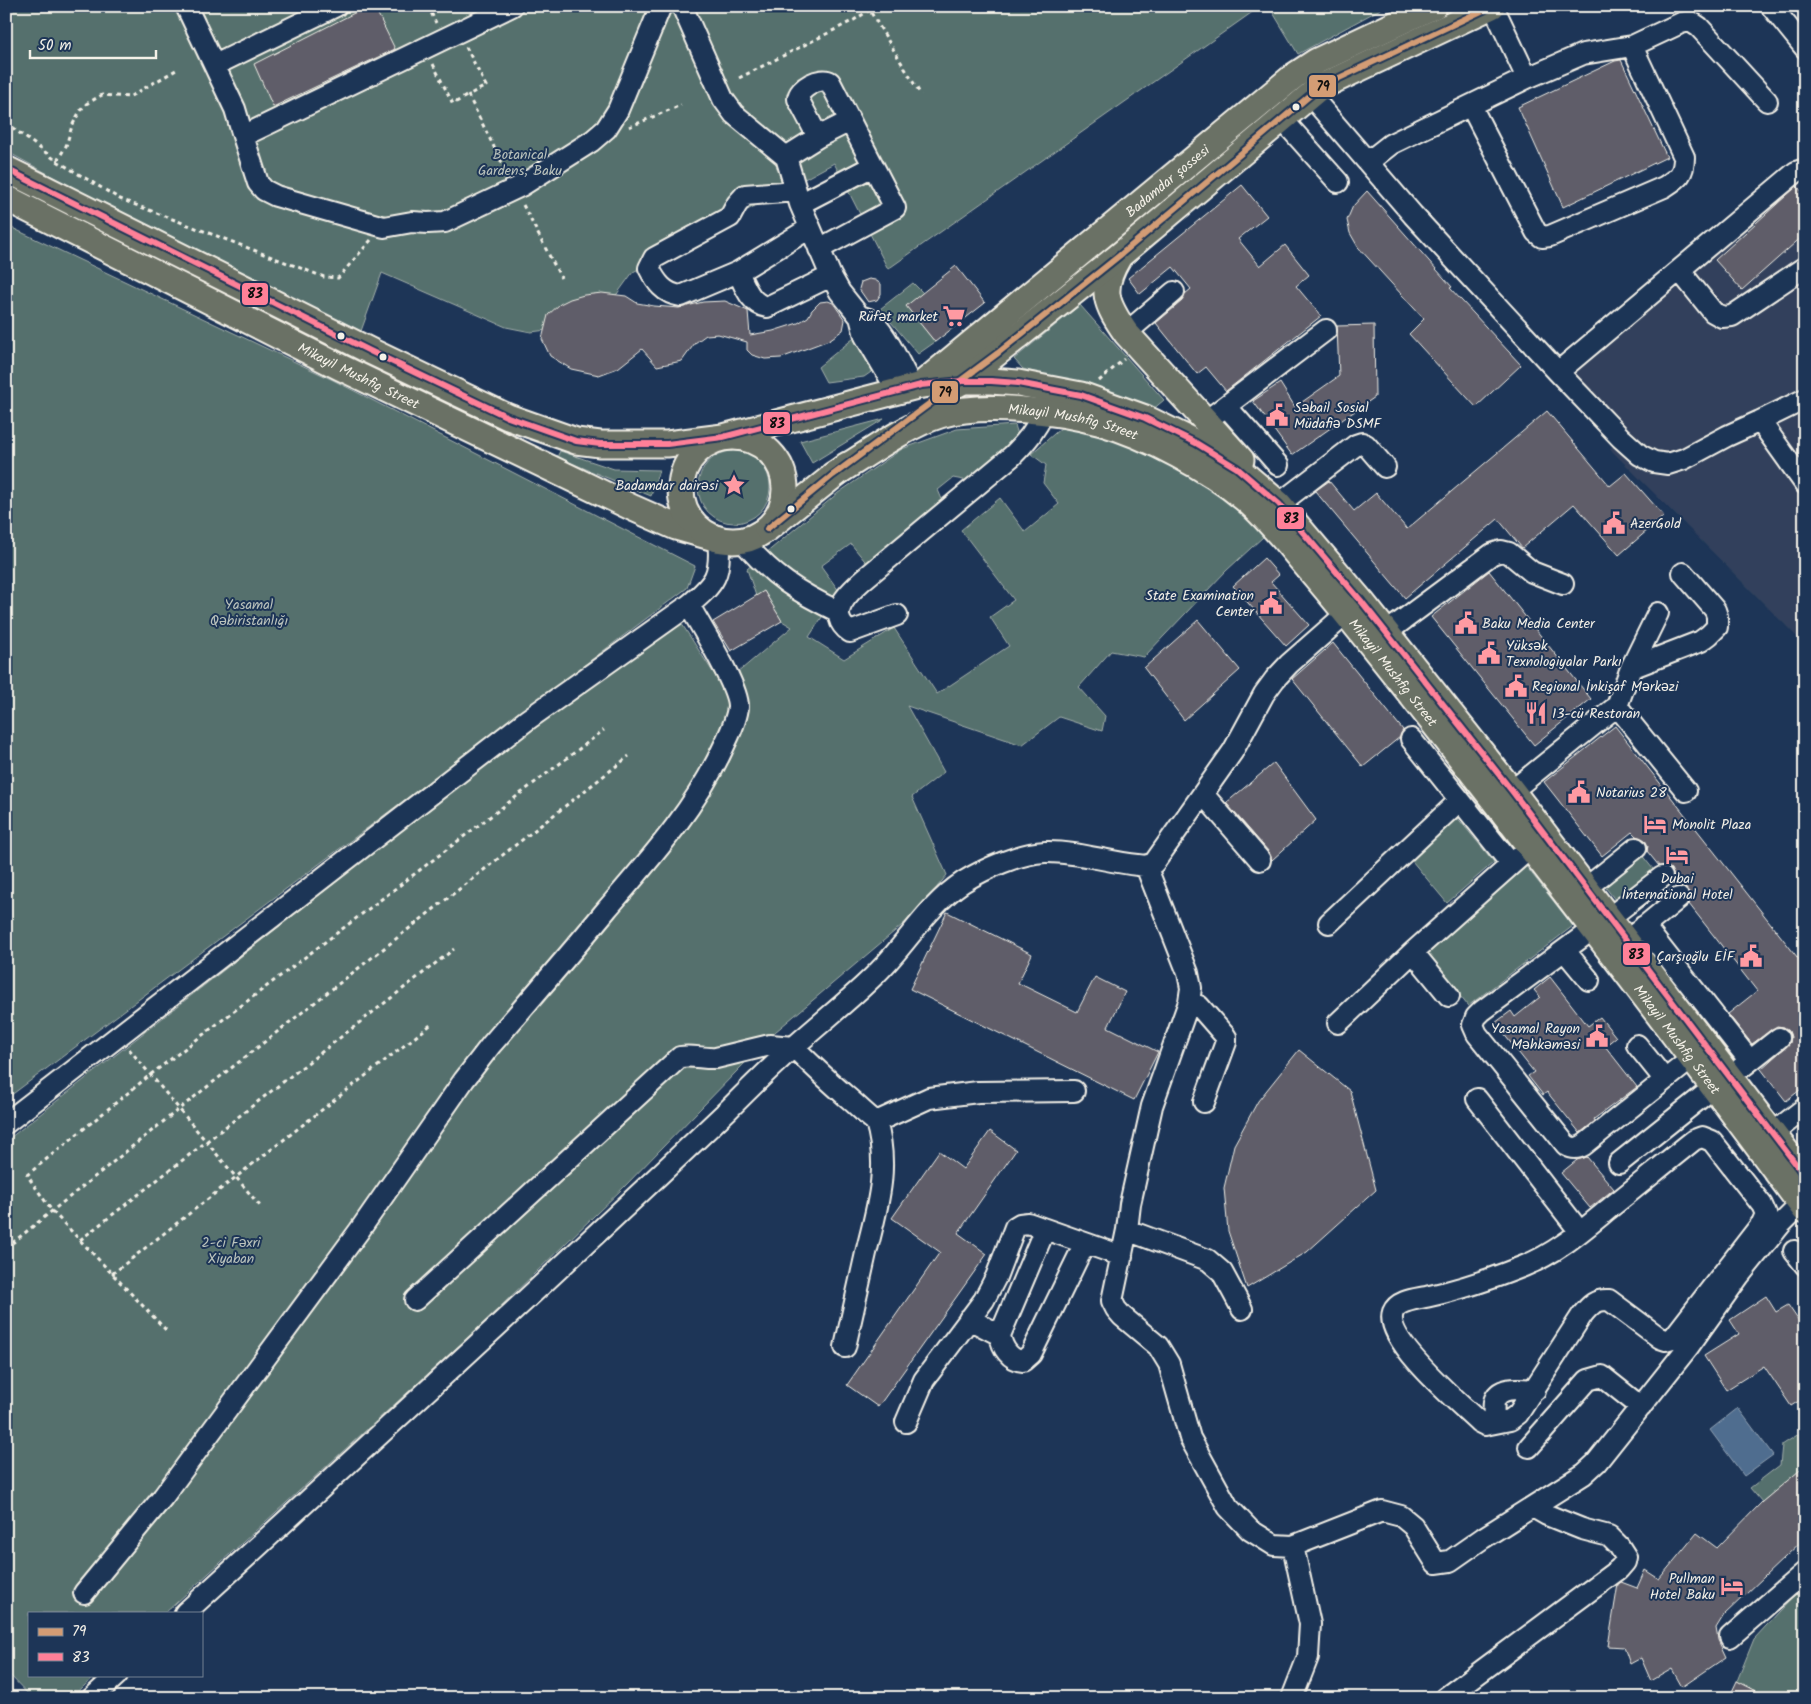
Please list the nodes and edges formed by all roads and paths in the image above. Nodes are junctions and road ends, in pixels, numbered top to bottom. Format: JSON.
{"nodes":[{"id":1,"x":186,"y":6,"type":"edge"},
{"id":2,"x":336,"y":6,"type":"edge"},
{"id":3,"x":512,"y":6,"type":"edge"},
{"id":4,"x":661,"y":6,"type":"edge"},
{"id":5,"x":682,"y":6,"type":"edge"},
{"id":6,"x":867,"y":6,"type":"edge"},
{"id":7,"x":876,"y":6,"type":"edge"},
{"id":8,"x":1434,"y":6,"type":"edge"},
{"id":9,"x":1492,"y":6,"type":"edge"},
{"id":10,"x":1771,"y":6,"type":"edge"},
{"id":11,"x":869,"y":11,"type":"junction"},
{"id":12,"x":459,"y":32,"type":"junction"},
{"id":13,"x":1632,"y":46,"type":"junction"},
{"id":14,"x":1805,"y":48,"type":"edge"},
{"id":15,"x":425,"y":49,"type":"junction"},
{"id":16,"x":215,"y":65,"type":"junction"},
{"id":17,"x":176,"y":70,"type":"dead end"},
{"id":18,"x":1294,"y":76,"type":"junction"},
{"id":19,"x":739,"y":78,"type":"dead end"},
{"id":20,"x":1527,"y":78,"type":"junction"},
{"id":21,"x":468,"y":95,"type":"junction"},
{"id":22,"x":921,"y":95,"type":"dead end"},
{"id":23,"x":1310,"y":95,"type":"junction"},
{"id":24,"x":1768,"y":101,"type":"dead end"},
{"id":25,"x":681,"y":105,"type":"dead end"},
{"id":26,"x":1471,"y":106,"type":"junction"},
{"id":27,"x":1282,"y":119,"type":"junction"},
{"id":28,"x":850,"y":121,"type":"junction"},
{"id":29,"x":6,"y":123,"type":"edge"},
{"id":30,"x":628,"y":127,"type":"dead end"},
{"id":31,"x":244,"y":136,"type":"junction"},
{"id":32,"x":818,"y":137,"type":"junction"},
{"id":33,"x":786,"y":157,"type":"junction"},
{"id":34,"x":57,"y":161,"type":"junction"},
{"id":35,"x":1368,"y":162,"type":"junction"},
{"id":36,"x":873,"y":166,"type":"junction"},
{"id":37,"x":6,"y":169,"type":"edge"},
{"id":38,"x":1805,"y":169,"type":"edge"},
{"id":39,"x":1338,"y":182,"type":"dead end"},
{"id":40,"x":515,"y":189,"type":"junction"},
{"id":41,"x":6,"y":198,"type":"edge"},
{"id":42,"x":798,"y":198,"type":"junction"},
{"id":43,"x":384,"y":227,"type":"junction"},
{"id":44,"x":810,"y":228,"type":"junction"},
{"id":45,"x":819,"y":250,"type":"junction"},
{"id":46,"x":1119,"y":256,"type":"junction"},
{"id":47,"x":1805,"y":267,"type":"edge"},
{"id":48,"x":1680,"y":271,"type":"junction"},
{"id":49,"x":738,"y":272,"type":"junction"},
{"id":50,"x":831,"y":276,"type":"junction"},
{"id":51,"x":561,"y":278,"type":"dead end"},
{"id":52,"x":1174,"y":292,"type":"dead end"},
{"id":53,"x":1326,"y":330,"type":"dead end"},
{"id":54,"x":1126,"y":345,"type":"junction"},
{"id":55,"x":1558,"y":372,"type":"junction"},
{"id":56,"x":962,"y":381,"type":"junction"},
{"id":57,"x":1098,"y":382,"type":"dead end"},
{"id":58,"x":910,"y":388,"type":"junction"},
{"id":59,"x":1805,"y":399,"type":"edge"},
{"id":60,"x":1226,"y":406,"type":"junction"},
{"id":61,"x":1044,"y":412,"type":"junction"},
{"id":62,"x":1206,"y":421,"type":"junction"},
{"id":63,"x":1760,"y":422,"type":"junction"},
{"id":64,"x":723,"y":437,"type":"junction"},
{"id":65,"x":1278,"y":465,"type":"dead end"},
{"id":66,"x":1385,"y":467,"type":"dead end"},
{"id":67,"x":834,"y":475,"type":"junction"},
{"id":68,"x":1805,"y":484,"type":"edge"},
{"id":69,"x":1279,"y":504,"type":"junction"},
{"id":70,"x":767,"y":529,"type":"junction"},
{"id":71,"x":730,"y":540,"type":"junction"},
{"id":72,"x":1684,"y":573,"type":"dead end"},
{"id":73,"x":1563,"y":584,"type":"dead end"},
{"id":74,"x":689,"y":605,"type":"junction"},
{"id":75,"x":839,"y":612,"type":"junction"},
{"id":76,"x":1347,"y":613,"type":"junction"},
{"id":77,"x":1658,"y":613,"type":"dead end"},
{"id":78,"x":897,"y":615,"type":"dead end"},
{"id":79,"x":1387,"y":632,"type":"junction"},
{"id":80,"x":1631,"y":668,"type":"junction"},
{"id":81,"x":1617,"y":706,"type":"junction"},
{"id":82,"x":604,"y":730,"type":"dead end"},
{"id":83,"x":1411,"y":738,"type":"dead end"},
{"id":84,"x":629,"y":756,"type":"dead end"},
{"id":85,"x":1512,"y":791,"type":"junction"},
{"id":86,"x":1686,"y":791,"type":"dead end"},
{"id":87,"x":1203,"y":794,"type":"junction"},
{"id":88,"x":1460,"y":800,"type":"junction"},
{"id":89,"x":1531,"y":848,"type":"junction"},
{"id":90,"x":1636,"y":848,"type":"dead end"},
{"id":91,"x":1260,"y":860,"type":"dead end"},
{"id":92,"x":1512,"y":864,"type":"junction"},
{"id":93,"x":1146,"y":866,"type":"junction"},
{"id":94,"x":1662,"y":877,"type":"dead end"},
{"id":95,"x":1586,"y":888,"type":"junction"},
{"id":96,"x":1678,"y":898,"type":"dead end"},
{"id":97,"x":1329,"y":923,"type":"dead end"},
{"id":98,"x":1601,"y":923,"type":"junction"},
{"id":99,"x":1635,"y":934,"type":"junction"},
{"id":100,"x":454,"y":949,"type":"dead end"},
{"id":101,"x":1565,"y":951,"type":"junction"},
{"id":102,"x":1412,"y":952,"type":"junction"},
{"id":103,"x":1589,"y":980,"type":"dead end"},
{"id":104,"x":1449,"y":996,"type":"dead end"},
{"id":105,"x":1189,"y":1002,"type":"junction"},
{"id":106,"x":433,"y":1023,"type":"dead end"},
{"id":107,"x":1338,"y":1023,"type":"dead end"},
{"id":108,"x":118,"y":1037,"type":"junction"},
{"id":109,"x":1779,"y":1038,"type":"dead end"},
{"id":110,"x":1636,"y":1045,"type":"dead end"},
{"id":111,"x":794,"y":1046,"type":"junction"},
{"id":112,"x":1691,"y":1059,"type":"junction"},
{"id":113,"x":1750,"y":1060,"type":"junction"},
{"id":114,"x":150,"y":1075,"type":"junction"},
{"id":115,"x":1666,"y":1080,"type":"junction"},
{"id":116,"x":1721,"y":1082,"type":"junction"},
{"id":117,"x":1074,"y":1090,"type":"dead end"},
{"id":118,"x":1477,"y":1099,"type":"dead end"},
{"id":119,"x":1204,"y":1102,"type":"dead end"},
{"id":120,"x":1805,"y":1108,"type":"edge"},
{"id":121,"x":179,"y":1109,"type":"junction"},
{"id":122,"x":876,"y":1122,"type":"junction"},
{"id":123,"x":6,"y":1123,"type":"edge"},
{"id":124,"x":1772,"y":1133,"type":"junction"},
{"id":125,"x":207,"y":1142,"type":"junction"},
{"id":126,"x":1619,"y":1163,"type":"dead end"},
{"id":127,"x":1803,"y":1169,"type":"edge"},
{"id":128,"x":236,"y":1178,"type":"junction"},
{"id":129,"x":260,"y":1206,"type":"dead end"},
{"id":130,"x":1803,"y":1207,"type":"edge"},
{"id":131,"x":52,"y":1211,"type":"junction"},
{"id":132,"x":1045,"y":1229,"type":"junction"},
{"id":133,"x":1128,"y":1230,"type":"junction"},
{"id":134,"x":1580,"y":1232,"type":"junction"},
{"id":135,"x":80,"y":1240,"type":"junction"},
{"id":136,"x":1085,"y":1243,"type":"junction"},
{"id":137,"x":6,"y":1248,"type":"edge"},
{"id":138,"x":1122,"y":1256,"type":"junction"},
{"id":139,"x":1733,"y":1271,"type":"junction"},
{"id":140,"x":112,"y":1274,"type":"junction"},
{"id":141,"x":415,"y":1300,"type":"dead end"},
{"id":142,"x":1242,"y":1309,"type":"dead end"},
{"id":143,"x":969,"y":1319,"type":"junction"},
{"id":144,"x":166,"y":1330,"type":"dead end"},
{"id":145,"x":1000,"y":1335,"type":"junction"},
{"id":146,"x":845,"y":1347,"type":"dead end"},
{"id":147,"x":1641,"y":1407,"type":"junction"},
{"id":148,"x":906,"y":1422,"type":"dead end"},
{"id":149,"x":1529,"y":1447,"type":"dead end"},
{"id":150,"x":1533,"y":1507,"type":"junction"},
{"id":151,"x":1292,"y":1546,"type":"junction"},
{"id":152,"x":1805,"y":1572,"type":"edge"},
{"id":153,"x":84,"y":1593,"type":"dead end"},
{"id":154,"x":186,"y":1612,"type":"edge"},
{"id":155,"x":1730,"y":1637,"type":"dead end"},
{"id":156,"x":115,"y":1676,"type":"edge"},
{"id":157,"x":92,"y":1698,"type":"edge"},
{"id":158,"x":1292,"y":1698,"type":"edge"},
{"id":159,"x":1446,"y":1698,"type":"edge"}],
"edges":[{"from":1,"to":16,"type":"street"},
{"from":2,"to":16,"type":"street"},
{"from":3,"to":12,"type":"street"},
{"from":4,"to":40,"type":"street"},
{"from":5,"to":33,"type":"street"},
{"from":6,"to":11,"type":"path"},
{"from":7,"to":11,"type":"path"},
{"from":8,"to":18,"type":"main road","name":"Badamdar şossesi"},
{"from":9,"to":20,"type":"street"},
{"from":9,"to":23,"type":"main road","name":"Badamdar şossesi"},
{"from":10,"to":14,"type":"street"},
{"from":11,"to":19,"type":"path"},
{"from":11,"to":22,"type":"path"},
{"from":12,"to":15,"type":"street"},
{"from":12,"to":21,"type":"path"},
{"from":13,"to":20,"type":"street"},
{"from":13,"to":24,"type":"street"},
{"from":13,"to":26,"type":"street"},
{"from":15,"to":21,"type":"path"},
{"from":15,"to":31,"type":"street"},
{"from":16,"to":31,"type":"street"},
{"from":17,"to":34,"type":"path"},
{"from":18,"to":23,"type":"main road"},
{"from":18,"to":58,"type":"main road","name":"Badamdar şossesi"},
{"from":20,"to":26,"type":"street"},
{"from":21,"to":40,"type":"path"},
{"from":23,"to":27,"type":"main road","name":"Badamdar şossesi"},
{"from":23,"to":35,"type":"street"},
{"from":25,"to":30,"type":"path"},
{"from":26,"to":35,"type":"street"},
{"from":27,"to":39,"type":"street"},
{"from":27,"to":46,"type":"main road","name":"Badamdar şossesi"},
{"from":28,"to":32,"type":"street"},
{"from":28,"to":32,"type":"street"},
{"from":28,"to":36,"type":"street"},
{"from":29,"to":34,"type":"path"},
{"from":31,"to":43,"type":"street"},
{"from":32,"to":33,"type":"street"},
{"from":33,"to":42,"type":"street"},
{"from":34,"to":43,"type":"path"},
{"from":35,"to":55,"type":"street"},
{"from":36,"to":42,"type":"street"},
{"from":36,"to":45,"type":"street"},
{"from":37,"to":64,"type":"main road","name":"Mikayil Mushfig Street"},
{"from":38,"to":48,"type":"street"},
{"from":40,"to":43,"type":"street"},
{"from":40,"to":51,"type":"path"},
{"from":41,"to":71,"type":"main road","name":"Mikayil Mushfig Street"},
{"from":42,"to":44,"type":"street"},
{"from":42,"to":49,"type":"street"},
{"from":44,"to":45,"type":"street"},
{"from":44,"to":49,"type":"street"},
{"from":45,"to":50,"type":"street"},
{"from":46,"to":54,"type":"main road"},
{"from":46,"to":56,"type":"main road","name":"Badamdar şossesi"},
{"from":47,"to":48,"type":"street"},
{"from":48,"to":55,"type":"street"},
{"from":49,"to":50,"type":"street"},
{"from":50,"to":58,"type":"street"},
{"from":52,"to":54,"type":"street"},
{"from":53,"to":60,"type":"street"},
{"from":54,"to":57,"type":"path"},
{"from":54,"to":62,"type":"main road"},
{"from":55,"to":63,"type":"street"},
{"from":56,"to":58,"type":"main road","name":"Mikayil Mushfig Street"},
{"from":56,"to":67,"type":"main road","name":"Badamdar şossesi"},
{"from":56,"to":69,"type":"main road","name":"Mikayil Mushfig Street"},
{"from":58,"to":64,"type":"main road","name":"Mikayil Mushfig Street"},
{"from":59,"to":63,"type":"street"},
{"from":60,"to":62,"type":"street"},
{"from":60,"to":65,"type":"street"},
{"from":61,"to":67,"type":"main road","name":"Mikayil Mushfig Street"},
{"from":61,"to":75,"type":"street"},
{"from":61,"to":76,"type":"main road","name":"Mikayil Mushfig Street"},
{"from":62,"to":69,"type":"main road"},
{"from":63,"to":68,"type":"street"},
{"from":64,"to":70,"type":"main road"},
{"from":64,"to":71,"type":"main road"},
{"from":66,"to":69,"type":"street"},
{"from":67,"to":70,"type":"main road"},
{"from":69,"to":79,"type":"main road","name":"Mikayil Mushfig Street"},
{"from":70,"to":71,"type":"main road"},
{"from":71,"to":74,"type":"street"},
{"from":71,"to":75,"type":"street"},
{"from":72,"to":80,"type":"street"},
{"from":73,"to":79,"type":"street"},
{"from":74,"to":108,"type":"street"},
{"from":74,"to":153,"type":"street"},
{"from":75,"to":78,"type":"street"},
{"from":76,"to":87,"type":"street"},
{"from":76,"to":89,"type":"main road","name":"Mikayil Mushfig Street"},
{"from":77,"to":80,"type":"street"},
{"from":79,"to":85,"type":"main road","name":"Mikayil Mushfig Street"},
{"from":80,"to":81,"type":"street"},
{"from":81,"to":85,"type":"street"},
{"from":81,"to":86,"type":"street"},
{"from":82,"to":114,"type":"path"},
{"from":83,"to":88,"type":"street"},
{"from":84,"to":121,"type":"path"},
{"from":85,"to":95,"type":"main road","name":"Mikayil Mushfig Street"},
{"from":87,"to":91,"type":"street"},
{"from":87,"to":93,"type":"street"},
{"from":88,"to":92,"type":"street"},
{"from":88,"to":97,"type":"street"},
{"from":89,"to":92,"type":"street"},
{"from":89,"to":98,"type":"main road","name":"Mikayil Mushfig Street"},
{"from":90,"to":95,"type":"street"},
{"from":92,"to":102,"type":"street"},
{"from":93,"to":105,"type":"street"},
{"from":93,"to":111,"type":"street"},
{"from":94,"to":98,"type":"street"},
{"from":95,"to":98,"type":"main road","name":"Mikayil Mushfig Street"},
{"from":96,"to":99,"type":"street"},
{"from":98,"to":99,"type":"main road","name":"Mikayil Mushfig Street"},
{"from":98,"to":101,"type":"street"},
{"from":98,"to":112,"type":"main road","name":"Mikayil Mushfig Street"},
{"from":99,"to":113,"type":"street"},
{"from":99,"to":116,"type":"main road","name":"Mikayil Mushfig Street"},
{"from":100,"to":125,"type":"path"},
{"from":101,"to":103,"type":"street"},
{"from":101,"to":115,"type":"street"},
{"from":102,"to":104,"type":"street"},
{"from":102,"to":107,"type":"street"},
{"from":105,"to":119,"type":"street"},
{"from":105,"to":133,"type":"street"},
{"from":106,"to":128,"type":"path"},
{"from":108,"to":114,"type":"path"},
{"from":108,"to":123,"type":"street"},
{"from":109,"to":113,"type":"street"},
{"from":110,"to":115,"type":"street"},
{"from":111,"to":122,"type":"street"},
{"from":111,"to":141,"type":"street"},
{"from":111,"to":154,"type":"street"},
{"from":112,"to":115,"type":"street"},
{"from":112,"to":116,"type":"main road","name":"Mikayil Mushfig Street"},
{"from":113,"to":116,"type":"street"},
{"from":114,"to":121,"type":"path"},
{"from":114,"to":131,"type":"path"},
{"from":116,"to":124,"type":"main road","name":"Mikayil Mushfig Street"},
{"from":116,"to":126,"type":"street"},
{"from":116,"to":130,"type":"main road","name":"Mikayil Mushfig Street"},
{"from":117,"to":122,"type":"street"},
{"from":118,"to":134,"type":"street"},
{"from":120,"to":124,"type":"street"},
{"from":121,"to":125,"type":"path"},
{"from":121,"to":131,"type":"path"},
{"from":122,"to":146,"type":"street"},
{"from":124,"to":127,"type":"main road","name":"Mikayil Mushfig Street"},
{"from":125,"to":128,"type":"path"},
{"from":125,"to":135,"type":"path"},
{"from":128,"to":129,"type":"path"},
{"from":128,"to":140,"type":"path"},
{"from":130,"to":139,"type":"street"},
{"from":131,"to":135,"type":"path"},
{"from":131,"to":137,"type":"path"},
{"from":132,"to":136,"type":"street"},
{"from":132,"to":143,"type":"street"},
{"from":132,"to":145,"type":"street"},
{"from":133,"to":138,"type":"street"},
{"from":133,"to":142,"type":"street"},
{"from":134,"to":139,"type":"street"},
{"from":134,"to":139,"type":"street"},
{"from":135,"to":140,"type":"path"},
{"from":136,"to":138,"type":"street"},
{"from":136,"to":145,"type":"street"},
{"from":138,"to":151,"type":"street"},
{"from":139,"to":147,"type":"street"},
{"from":140,"to":144,"type":"path"},
{"from":143,"to":145,"type":"street"},
{"from":143,"to":148,"type":"street"},
{"from":147,"to":149,"type":"street"},
{"from":147,"to":150,"type":"street"},
{"from":150,"to":151,"type":"street"},
{"from":150,"to":159,"type":"street"},
{"from":151,"to":158,"type":"street"},
{"from":152,"to":155,"type":"street"},
{"from":156,"to":157,"type":"street"}]}
